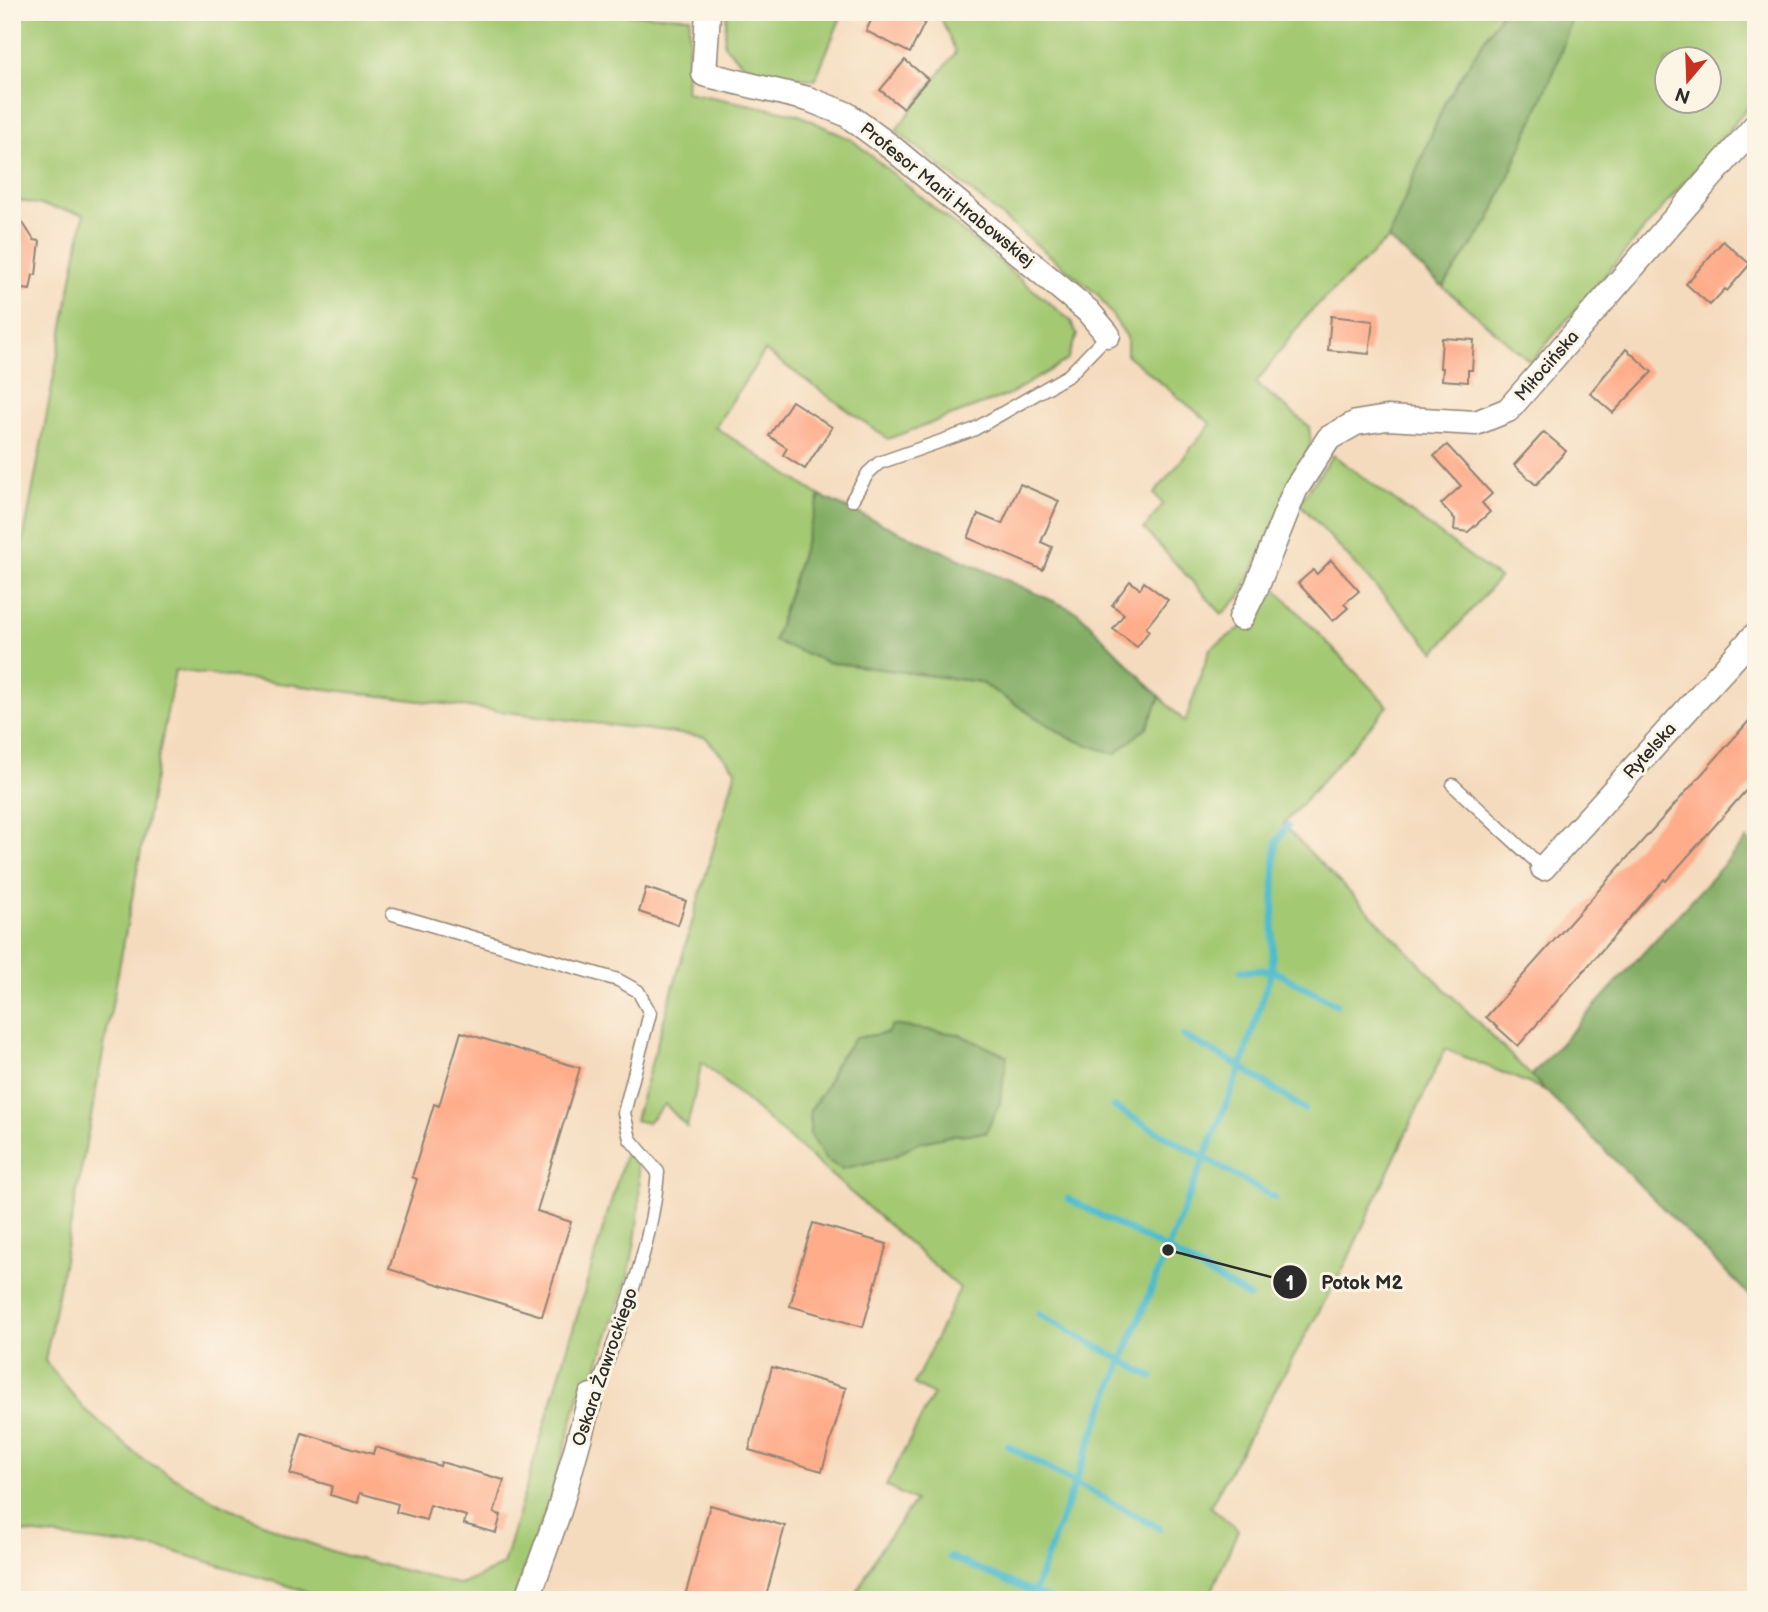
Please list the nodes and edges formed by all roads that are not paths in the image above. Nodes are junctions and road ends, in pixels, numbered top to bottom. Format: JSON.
{"nodes":[{"id":1,"x":708,"y":12,"type":"edge"},
{"id":2,"x":1756,"y":125,"type":"edge"},
{"id":3,"x":1108,"y":335,"type":"joint"},
{"id":4,"x":852,"y":500,"type":"dead end"},
{"id":5,"x":1241,"y":618,"type":"dead end"},
{"id":6,"x":1756,"y":634,"type":"edge"},
{"id":7,"x":1453,"y":785,"type":"dead end"},
{"id":8,"x":1543,"y":868,"type":"joint"},
{"id":9,"x":393,"y":914,"type":"dead end"},
{"id":10,"x":592,"y":1396,"type":"joint"},
{"id":11,"x":527,"y":1600,"type":"edge"}],
"edges":[{"from":1,"to":3,"type":"street","name":"Profesor Marii Hrabowskiej"},
{"from":2,"to":5,"type":"street","name":"Miłocińska"},
{"from":3,"to":4,"type":"lane"},
{"from":6,"to":8,"type":"street","name":"Rytelska"},
{"from":7,"to":8,"type":"lane"},
{"from":9,"to":10,"type":"lane","name":"Oskara Żawrockiego"},
{"from":10,"to":11,"type":"street","name":"Oskara Żawrockiego"}]}
